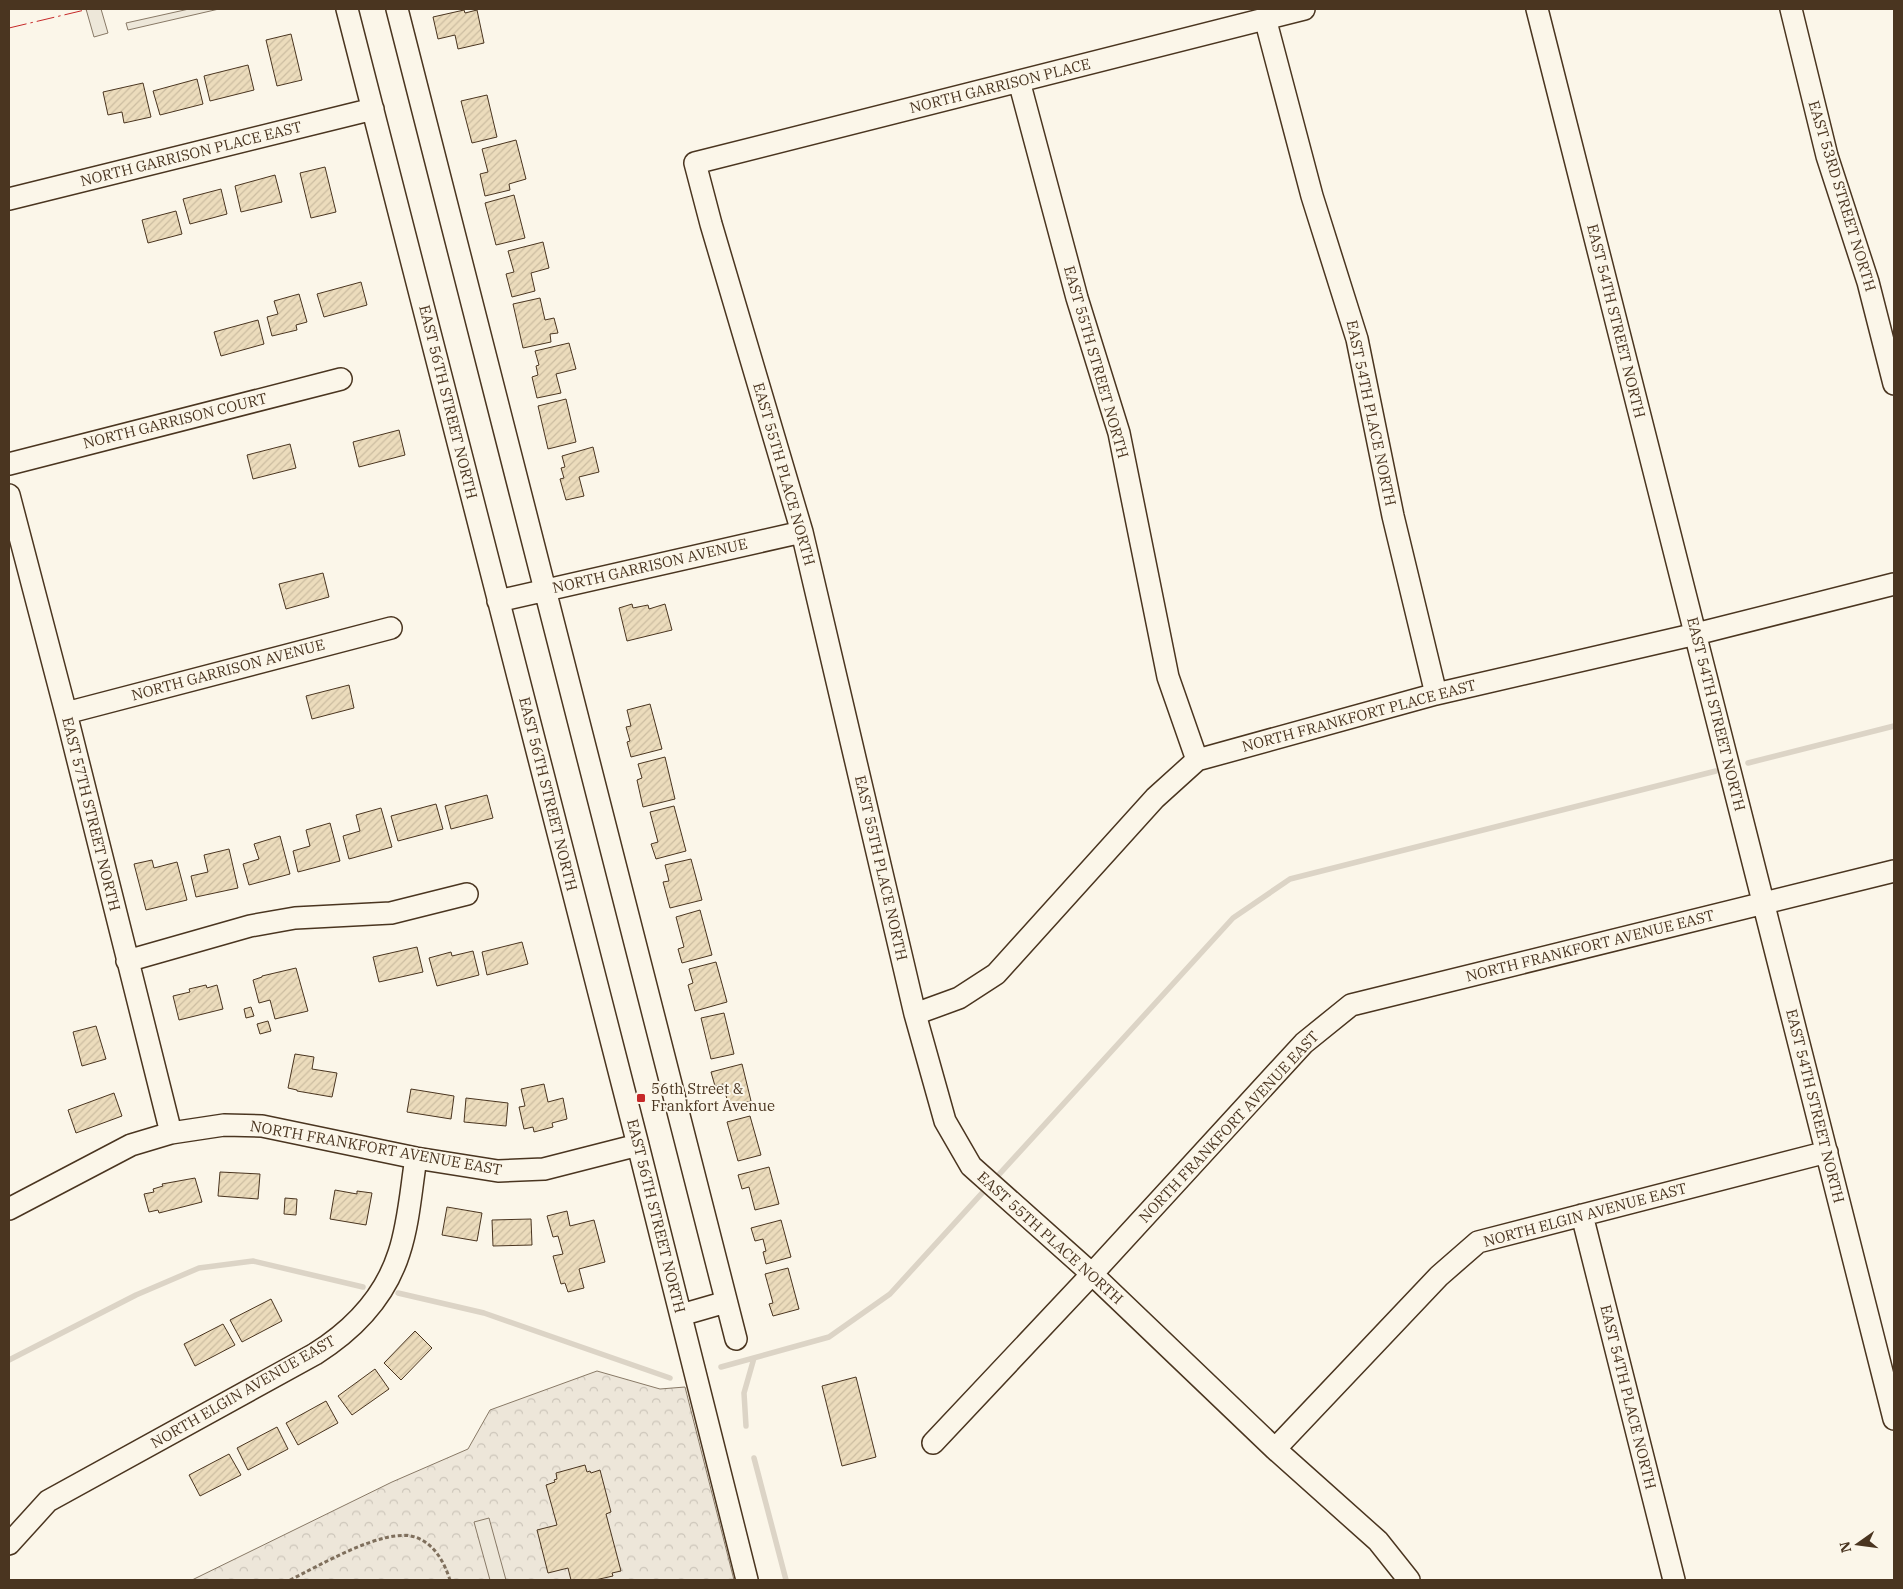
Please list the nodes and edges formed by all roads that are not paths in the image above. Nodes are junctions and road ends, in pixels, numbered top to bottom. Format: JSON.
{"nodes":[{"id":1,"x":347,"y":9,"type":"edge"},
{"id":2,"x":397,"y":9,"type":"edge"},
{"id":3,"x":1304,"y":9,"type":"edge"},
{"id":4,"x":1537,"y":9,"type":"edge"},
{"id":5,"x":1791,"y":9,"type":"edge"},
{"id":6,"x":1265,"y":18,"type":"junction"},
{"id":7,"x":1019,"y":81,"type":"junction"},
{"id":8,"x":373,"y":109,"type":"junction"},
{"id":9,"x":695,"y":163,"type":"joint"},
{"id":10,"x":9,"y":199,"type":"edge"},
{"id":11,"x":341,"y":379,"type":"dead end"},
{"id":12,"x":1894,"y":384,"type":"edge"},
{"id":13,"x":9,"y":464,"type":"edge"},
{"id":14,"x":9,"y":495,"type":"edge"},
{"id":15,"x":802,"y":532,"type":"junction"},
{"id":16,"x":1894,"y":584,"type":"edge"},
{"id":17,"x":545,"y":589,"type":"junction"},
{"id":18,"x":498,"y":600,"type":"junction"},
{"id":19,"x":391,"y":628,"type":"dead end"},
{"id":20,"x":1696,"y":634,"type":"junction"},
{"id":21,"x":1436,"y":694,"type":"junction"},
{"id":22,"x":66,"y":713,"type":"junction"},
{"id":23,"x":1197,"y":760,"type":"junction"},
{"id":24,"x":1894,"y":871,"type":"edge"},
{"id":25,"x":467,"y":894,"type":"dead end"},
{"id":26,"x":1764,"y":903,"type":"junction"},
{"id":27,"x":127,"y":961,"type":"junction"},
{"id":28,"x":915,"y":1014,"type":"junction"},
{"id":29,"x":171,"y":1133,"type":"junction"},
{"id":30,"x":638,"y":1144,"type":"junction"},
{"id":31,"x":1826,"y":1152,"type":"junction"},
{"id":32,"x":416,"y":1158,"type":"junction"},
{"id":33,"x":9,"y":1209,"type":"edge"},
{"id":34,"x":1582,"y":1215,"type":"junction"},
{"id":35,"x":1092,"y":1274,"type":"junction"},
{"id":36,"x":726,"y":1302,"type":"junction"},
{"id":37,"x":681,"y":1315,"type":"junction"},
{"id":38,"x":736,"y":1339,"type":"dead end"},
{"id":39,"x":1894,"y":1419,"type":"edge"},
{"id":40,"x":933,"y":1443,"type":"dead end"},
{"id":41,"x":1275,"y":1449,"type":"junction"},
{"id":42,"x":9,"y":1544,"type":"edge"},
{"id":43,"x":747,"y":1580,"type":"edge"},
{"id":44,"x":1409,"y":1580,"type":"edge"},
{"id":45,"x":1674,"y":1580,"type":"edge"}],
"edges":[{"from":1,"to":8,"type":"street","name":"EAST 56TH STREET NORTH"},
{"from":2,"to":17,"type":"street"},
{"from":3,"to":6,"type":"street","name":"NORTH GARRISON PLACE"},
{"from":4,"to":20,"type":"street","name":"EAST 54TH STREET NORTH"},
{"from":5,"to":12,"type":"street","name":"EAST 53RD STREET NORTH"},
{"from":6,"to":7,"type":"street","name":"NORTH GARRISON PLACE"},
{"from":6,"to":21,"type":"street","name":"EAST 54TH PLACE NORTH"},
{"from":7,"to":9,"type":"street","name":"NORTH GARRISON PLACE"},
{"from":7,"to":23,"type":"street","name":"EAST 55TH STREET NORTH"},
{"from":8,"to":10,"type":"street","name":"NORTH GARRISON PLACE EAST"},
{"from":8,"to":18,"type":"street","name":"EAST 56TH STREET NORTH"},
{"from":9,"to":15,"type":"street","name":"EAST 55TH PLACE NORTH"},
{"from":11,"to":13,"type":"street","name":"NORTH GARRISON COURT"},
{"from":14,"to":22,"type":"street","name":"EAST 57TH STREET NORTH"},
{"from":15,"to":17,"type":"street","name":"NORTH GARRISON AVENUE"},
{"from":15,"to":28,"type":"street","name":"EAST 55TH PLACE NORTH"},
{"from":16,"to":20,"type":"street","name":"NORTH FRANKFORT PLACE EAST"},
{"from":17,"to":18,"type":"street","name":"NORTH GARRISON AVENUE"},
{"from":17,"to":36,"type":"street"},
{"from":18,"to":30,"type":"street","name":"EAST 56TH STREET NORTH"},
{"from":19,"to":22,"type":"street","name":"NORTH GARRISON AVENUE"},
{"from":20,"to":21,"type":"street","name":"NORTH FRANKFORT PLACE EAST"},
{"from":20,"to":26,"type":"street","name":"EAST 54TH STREET NORTH"},
{"from":21,"to":23,"type":"street","name":"NORTH FRANKFORT PLACE EAST"},
{"from":22,"to":27,"type":"street","name":"EAST 57TH STREET NORTH"},
{"from":23,"to":28,"type":"street","name":"NORTH FRANKFORT PLACE EAST"},
{"from":24,"to":26,"type":"street","name":"NORTH FRANKFORT AVENUE EAST"},
{"from":25,"to":27,"type":"street"},
{"from":26,"to":31,"type":"street","name":"EAST 54TH STREET NORTH"},
{"from":26,"to":35,"type":"street","name":"NORTH FRANKFORT AVENUE EAST"},
{"from":27,"to":29,"type":"street","name":"EAST 57TH STREET NORTH"},
{"from":28,"to":35,"type":"street","name":"EAST 55TH PLACE NORTH"},
{"from":29,"to":32,"type":"street","name":"NORTH FRANKFORT AVENUE EAST"},
{"from":29,"to":33,"type":"street","name":"NORTH FRANKFORT AVENUE EAST"},
{"from":30,"to":32,"type":"street","name":"NORTH FRANKFORT AVENUE EAST"},
{"from":30,"to":37,"type":"street","name":"EAST 56TH STREET NORTH"},
{"from":31,"to":34,"type":"street","name":"NORTH ELGIN AVENUE EAST"},
{"from":31,"to":39,"type":"street","name":"EAST 54TH STREET NORTH"},
{"from":32,"to":42,"type":"street","name":"NORTH ELGIN AVENUE EAST"},
{"from":34,"to":41,"type":"street","name":"NORTH ELGIN AVENUE EAST"},
{"from":34,"to":45,"type":"street","name":"EAST 54TH PLACE NORTH"},
{"from":35,"to":40,"type":"street","name":"NORTH FRANKFORT AVENUE EAST"},
{"from":35,"to":41,"type":"street","name":"EAST 55TH PLACE NORTH"},
{"from":36,"to":37,"type":"street"},
{"from":36,"to":38,"type":"street"},
{"from":37,"to":43,"type":"street","name":"EAST 56TH STREET NORTH"},
{"from":41,"to":44,"type":"street"}]}
